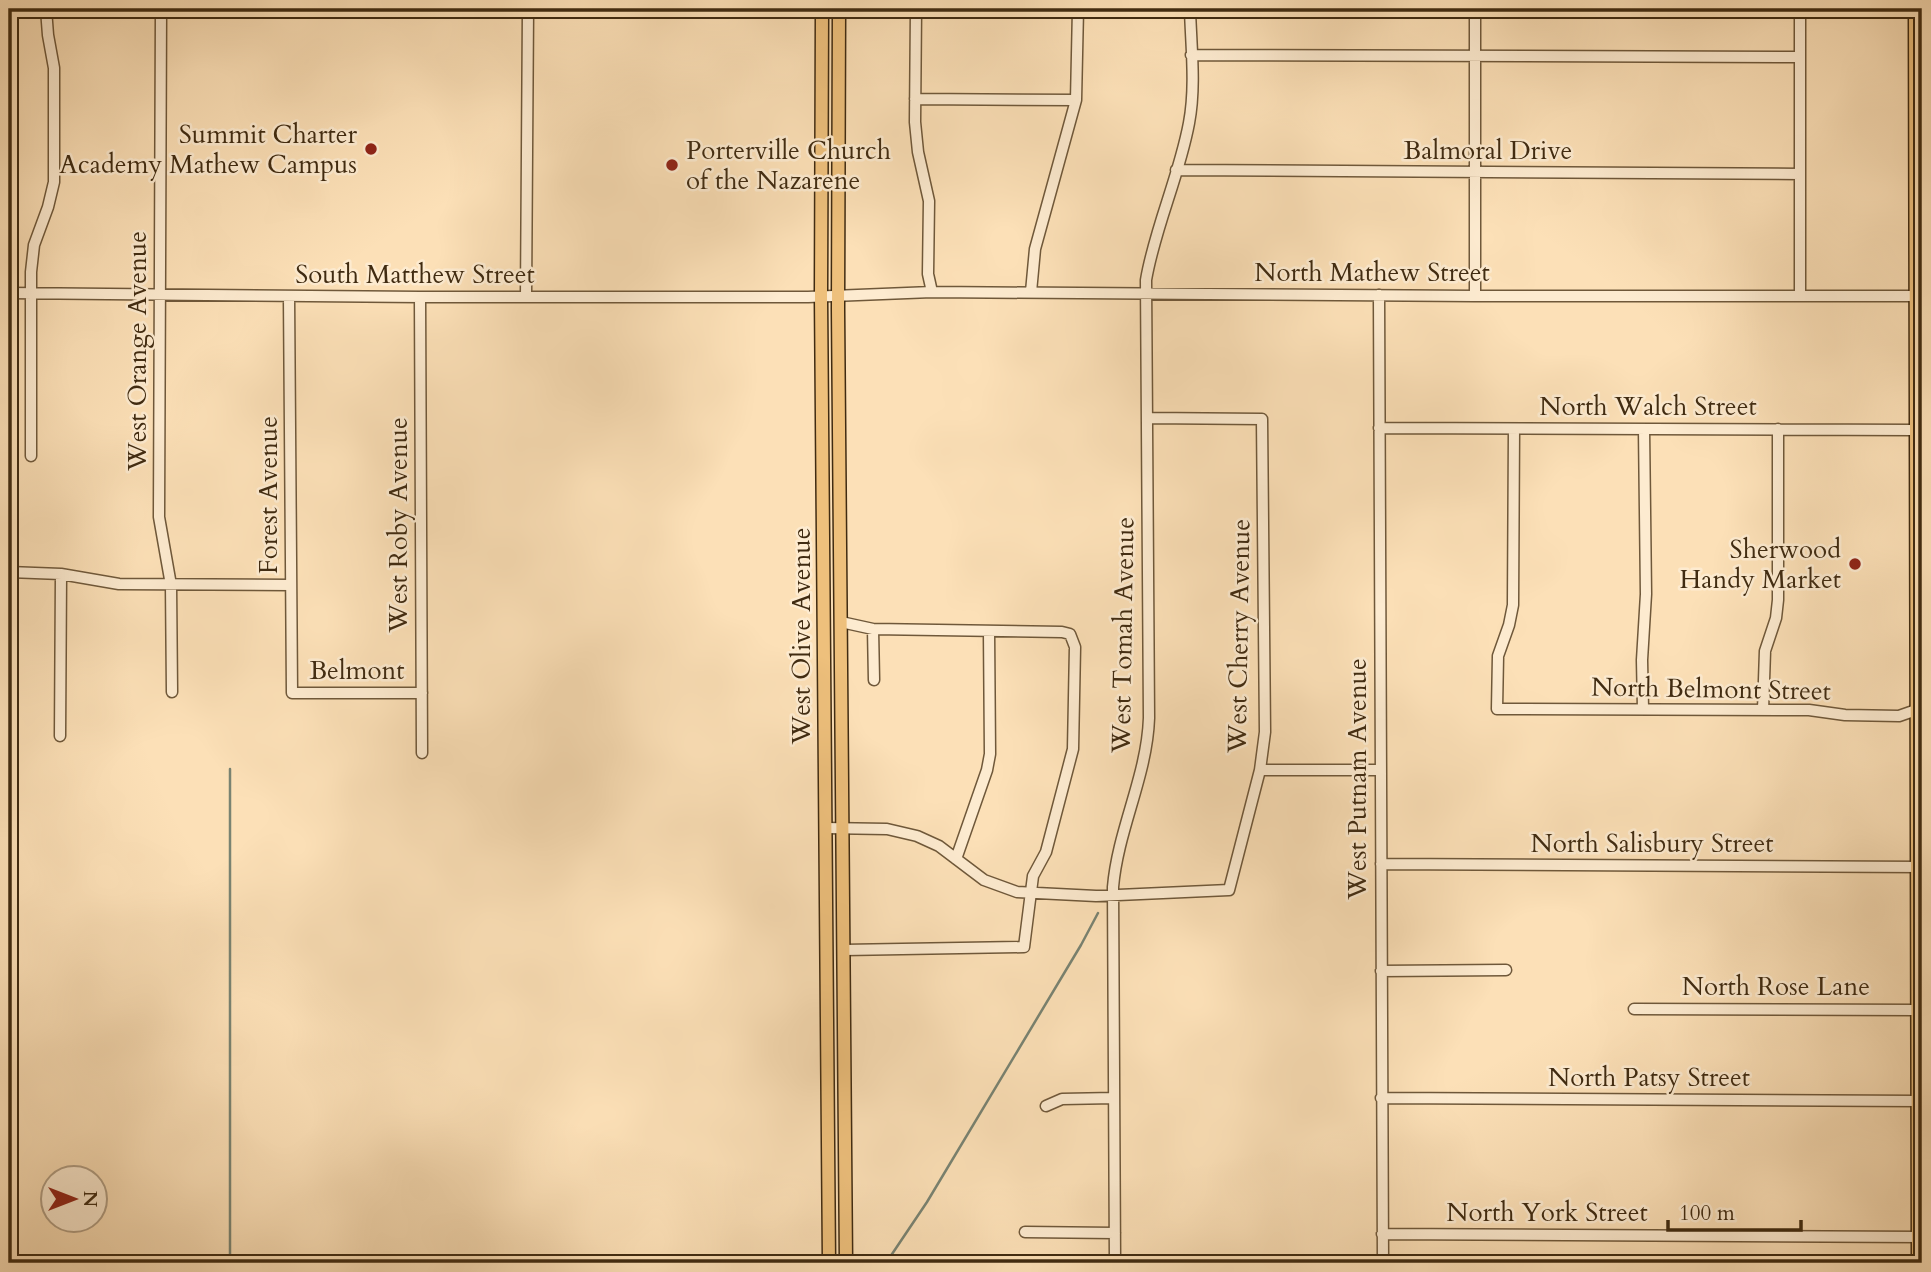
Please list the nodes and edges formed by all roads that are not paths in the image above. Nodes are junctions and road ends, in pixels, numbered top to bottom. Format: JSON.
{"nodes":[{"id":1,"x":46,"y":9,"type":"edge"},
{"id":2,"x":161,"y":9,"type":"edge"},
{"id":3,"x":528,"y":9,"type":"edge"},
{"id":4,"x":822,"y":9,"type":"edge"},
{"id":5,"x":839,"y":9,"type":"edge"},
{"id":6,"x":916,"y":9,"type":"edge"},
{"id":7,"x":1078,"y":9,"type":"edge"},
{"id":8,"x":1191,"y":9,"type":"edge"},
{"id":9,"x":1475,"y":9,"type":"edge"},
{"id":10,"x":1800,"y":9,"type":"edge"},
{"id":11,"x":1915,"y":9,"type":"edge"},
{"id":12,"x":1191,"y":55,"type":"junction"},
{"id":13,"x":1475,"y":57,"type":"junction"},
{"id":14,"x":1800,"y":57,"type":"junction"},
{"id":15,"x":915,"y":99,"type":"junction"},
{"id":16,"x":1076,"y":100,"type":"junction"},
{"id":17,"x":1176,"y":170,"type":"junction"},
{"id":18,"x":1475,"y":172,"type":"junction"},
{"id":19,"x":1800,"y":173,"type":"junction"},
{"id":20,"x":932,"y":292,"type":"junction"},
{"id":21,"x":1031,"y":292,"type":"junction"},
{"id":22,"x":9,"y":293,"type":"edge"},
{"id":23,"x":29,"y":293,"type":"junction"},
{"id":24,"x":160,"y":294,"type":"junction"},
{"id":25,"x":1146,"y":294,"type":"junction"},
{"id":26,"x":1379,"y":295,"type":"junction"},
{"id":27,"x":289,"y":296,"type":"junction"},
{"id":28,"x":838,"y":296,"type":"junction"},
{"id":29,"x":1475,"y":296,"type":"junction"},
{"id":30,"x":1800,"y":296,"type":"junction"},
{"id":31,"x":1919,"y":296,"type":"edge"},
{"id":32,"x":420,"y":297,"type":"junction"},
{"id":33,"x":526,"y":297,"type":"junction"},
{"id":34,"x":821,"y":297,"type":"junction"},
{"id":35,"x":1147,"y":418,"type":"junction"},
{"id":36,"x":1379,"y":428,"type":"junction"},
{"id":37,"x":1514,"y":429,"type":"junction"},
{"id":38,"x":1644,"y":429,"type":"junction"},
{"id":39,"x":1778,"y":429,"type":"junction"},
{"id":40,"x":1916,"y":430,"type":"junction"},
{"id":41,"x":31,"y":456,"type":"dead end"},
{"id":42,"x":9,"y":572,"type":"edge"},
{"id":43,"x":61,"y":574,"type":"junction"},
{"id":44,"x":171,"y":585,"type":"junction"},
{"id":45,"x":291,"y":585,"type":"junction"},
{"id":46,"x":841,"y":622,"type":"junction"},
{"id":47,"x":873,"y":629,"type":"junction"},
{"id":48,"x":989,"y":631,"type":"junction"},
{"id":49,"x":874,"y":680,"type":"dead end"},
{"id":50,"x":172,"y":692,"type":"dead end"},
{"id":51,"x":422,"y":693,"type":"junction"},
{"id":52,"x":292,"y":694,"type":"joint"},
{"id":53,"x":1643,"y":709,"type":"junction"},
{"id":54,"x":1920,"y":709,"type":"edge"},
{"id":55,"x":1763,"y":710,"type":"junction"},
{"id":56,"x":60,"y":736,"type":"dead end"},
{"id":57,"x":422,"y":753,"type":"dead end"},
{"id":58,"x":1260,"y":770,"type":"junction"},
{"id":59,"x":1380,"y":770,"type":"junction"},
{"id":60,"x":825,"y":828,"type":"junction"},
{"id":61,"x":843,"y":829,"type":"junction"},
{"id":62,"x":956,"y":859,"type":"junction"},
{"id":63,"x":1381,"y":864,"type":"junction"},
{"id":64,"x":1920,"y":867,"type":"edge"},
{"id":65,"x":1030,"y":894,"type":"junction"},
{"id":66,"x":1113,"y":894,"type":"junction"},
{"id":67,"x":844,"y":950,"type":"junction"},
{"id":68,"x":1506,"y":970,"type":"dead end"},
{"id":69,"x":1381,"y":971,"type":"junction"},
{"id":70,"x":1634,"y":1009,"type":"dead end"},
{"id":71,"x":1918,"y":1010,"type":"junction"},
{"id":72,"x":1114,"y":1098,"type":"junction"},
{"id":73,"x":1381,"y":1098,"type":"junction"},
{"id":74,"x":1918,"y":1101,"type":"junction"},
{"id":75,"x":1046,"y":1106,"type":"dead end"},
{"id":76,"x":1025,"y":1232,"type":"dead end"},
{"id":77,"x":1115,"y":1233,"type":"junction"},
{"id":78,"x":1382,"y":1234,"type":"junction"},
{"id":79,"x":1920,"y":1237,"type":"edge"},
{"id":80,"x":829,"y":1263,"type":"edge"},
{"id":81,"x":846,"y":1263,"type":"edge"},
{"id":82,"x":1115,"y":1263,"type":"edge"},
{"id":83,"x":1383,"y":1263,"type":"edge"},
{"id":84,"x":1918,"y":1263,"type":"edge"}],
"edges":[{"from":1,"to":23,"type":"street"},
{"from":2,"to":24,"type":"street","name":"West Orange Avenue"},
{"from":3,"to":33,"type":"street"},
{"from":4,"to":34,"type":"main road","name":"West Olive Avenue"},
{"from":5,"to":28,"type":"main road","name":"West Olive Avenue"},
{"from":6,"to":15,"type":"street"},
{"from":7,"to":16,"type":"street"},
{"from":8,"to":12,"type":"street","name":"West Tomah Avenue"},
{"from":9,"to":13,"type":"street"},
{"from":10,"to":14,"type":"street"},
{"from":11,"to":31,"type":"main road"},
{"from":12,"to":13,"type":"street"},
{"from":12,"to":17,"type":"street","name":"West Tomah Avenue"},
{"from":13,"to":14,"type":"street"},
{"from":13,"to":18,"type":"street"},
{"from":14,"to":19,"type":"street"},
{"from":15,"to":16,"type":"street"},
{"from":15,"to":20,"type":"street"},
{"from":16,"to":21,"type":"street"},
{"from":17,"to":18,"type":"street","name":"Balmoral Drive"},
{"from":17,"to":25,"type":"street","name":"West Tomah Avenue"},
{"from":18,"to":19,"type":"street","name":"Balmoral Drive"},
{"from":18,"to":29,"type":"street"},
{"from":19,"to":30,"type":"street"},
{"from":20,"to":21,"type":"street","name":"North Mathew Street"},
{"from":20,"to":28,"type":"street","name":"North Mathew Street"},
{"from":21,"to":25,"type":"street","name":"North Mathew Street"},
{"from":22,"to":23,"type":"street","name":"South Matthew Street"},
{"from":23,"to":24,"type":"street","name":"South Matthew Street"},
{"from":23,"to":41,"type":"street"},
{"from":24,"to":27,"type":"street","name":"South Matthew Street"},
{"from":24,"to":44,"type":"street","name":"West Orange Avenue"},
{"from":25,"to":26,"type":"street","name":"North Mathew Street"},
{"from":25,"to":35,"type":"street","name":"West Tomah Avenue"},
{"from":26,"to":29,"type":"street","name":"North Mathew Street"},
{"from":26,"to":36,"type":"street","name":"West Putnam Avenue"},
{"from":27,"to":32,"type":"street","name":"South Matthew Street"},
{"from":27,"to":45,"type":"street","name":"Forest Avenue"},
{"from":28,"to":34,"type":"street","name":"North Mathew Street"},
{"from":28,"to":46,"type":"main road","name":"West Olive Avenue"},
{"from":29,"to":30,"type":"street","name":"North Mathew Street"},
{"from":30,"to":31,"type":"street","name":"North Mathew Street"},
{"from":31,"to":40,"type":"main road"},
{"from":32,"to":33,"type":"street","name":"South Matthew Street"},
{"from":32,"to":51,"type":"street","name":"West Roby Avenue"},
{"from":33,"to":34,"type":"street","name":"South Matthew Street"},
{"from":34,"to":60,"type":"main road","name":"West Olive Avenue"},
{"from":35,"to":58,"type":"street","name":"West Cherry Avenue"},
{"from":35,"to":66,"type":"street","name":"West Tomah Avenue"},
{"from":36,"to":37,"type":"street","name":"North Walch Street"},
{"from":36,"to":59,"type":"street","name":"West Putnam Avenue"},
{"from":37,"to":38,"type":"street","name":"North Walch Street"},
{"from":37,"to":53,"type":"street","name":"North Belmont Street"},
{"from":38,"to":39,"type":"street","name":"North Walch Street"},
{"from":38,"to":53,"type":"street"},
{"from":39,"to":40,"type":"street","name":"North Walch Street"},
{"from":39,"to":55,"type":"street"},
{"from":40,"to":54,"type":"main road"},
{"from":42,"to":43,"type":"street"},
{"from":43,"to":44,"type":"street"},
{"from":43,"to":56,"type":"street"},
{"from":44,"to":45,"type":"street"},
{"from":44,"to":50,"type":"street","name":"West Orange Avenue"},
{"from":45,"to":52,"type":"street","name":"Forest Avenue"},
{"from":46,"to":47,"type":"street"},
{"from":46,"to":61,"type":"main road","name":"West Olive Avenue"},
{"from":47,"to":48,"type":"street"},
{"from":47,"to":49,"type":"street"},
{"from":48,"to":62,"type":"street"},
{"from":48,"to":65,"type":"street"},
{"from":51,"to":52,"type":"street","name":"Belmont"},
{"from":51,"to":57,"type":"street","name":"West Roby Avenue"},
{"from":53,"to":55,"type":"street","name":"North Belmont Street"},
{"from":54,"to":55,"type":"street","name":"North Belmont Street"},
{"from":54,"to":64,"type":"main road"},
{"from":58,"to":59,"type":"street"},
{"from":58,"to":66,"type":"street","name":"West Cherry Avenue"},
{"from":59,"to":63,"type":"street","name":"West Putnam Avenue"},
{"from":60,"to":61,"type":"street"},
{"from":60,"to":80,"type":"main road","name":"West Olive Avenue"},
{"from":61,"to":62,"type":"street"},
{"from":61,"to":67,"type":"main road","name":"West Olive Avenue"},
{"from":62,"to":65,"type":"street"},
{"from":63,"to":64,"type":"street","name":"North Salisbury Street"},
{"from":63,"to":69,"type":"street","name":"West Putnam Avenue"},
{"from":64,"to":71,"type":"main road"},
{"from":65,"to":66,"type":"street"},
{"from":65,"to":67,"type":"street"},
{"from":66,"to":72,"type":"street","name":"West Tomah Avenue"},
{"from":67,"to":81,"type":"main road","name":"West Olive Avenue"},
{"from":68,"to":69,"type":"street"},
{"from":69,"to":73,"type":"street","name":"West Putnam Avenue"},
{"from":70,"to":71,"type":"street","name":"North Rose Lane"},
{"from":71,"to":74,"type":"main road"},
{"from":72,"to":75,"type":"street"},
{"from":72,"to":77,"type":"street","name":"West Tomah Avenue"},
{"from":73,"to":74,"type":"street","name":"North Patsy Street"},
{"from":73,"to":78,"type":"street","name":"West Putnam Avenue"},
{"from":74,"to":79,"type":"main road"},
{"from":76,"to":77,"type":"street"},
{"from":77,"to":82,"type":"street","name":"West Tomah Avenue"},
{"from":78,"to":79,"type":"street","name":"North York Street"},
{"from":78,"to":83,"type":"street","name":"West Putnam Avenue"},
{"from":79,"to":84,"type":"main road"}]}
